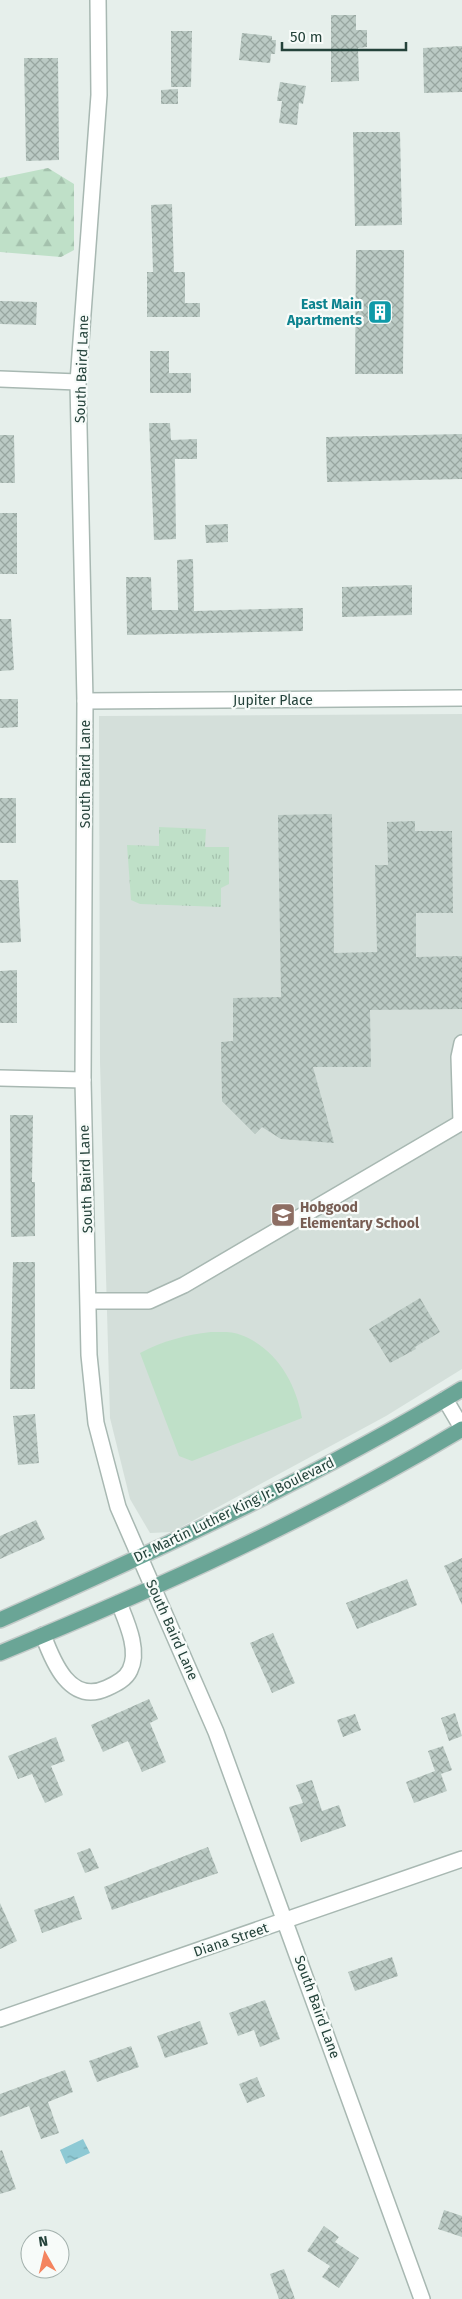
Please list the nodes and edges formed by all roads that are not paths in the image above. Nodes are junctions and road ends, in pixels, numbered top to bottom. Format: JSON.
{"nodes":[{"id":1,"x":98,"y":0,"type":"edge"},
{"id":2,"x":0,"y":379,"type":"edge"},
{"id":3,"x":78,"y":382,"type":"junction"},
{"id":4,"x":462,"y":698,"type":"edge"},
{"id":5,"x":85,"y":701,"type":"junction"},
{"id":6,"x":462,"y":1043,"type":"edge"},
{"id":7,"x":0,"y":1078,"type":"edge"},
{"id":8,"x":83,"y":1080,"type":"junction"},
{"id":9,"x":462,"y":1122,"type":"edge"},
{"id":10,"x":89,"y":1301,"type":"junction"},
{"id":11,"x":462,"y":1389,"type":"edge"},
{"id":12,"x":445,"y":1399,"type":"junction"},
{"id":13,"x":462,"y":1429,"type":"edge"},
{"id":14,"x":140,"y":1558,"type":"junction"},
{"id":15,"x":154,"y":1588,"type":"junction"},
{"id":16,"x":119,"y":1603,"type":"junction"},
{"id":17,"x":0,"y":1620,"type":"edge"},
{"id":18,"x":43,"y":1635,"type":"junction"},
{"id":19,"x":0,"y":1653,"type":"edge"},
{"id":20,"x":462,"y":1859,"type":"edge"},
{"id":21,"x":286,"y":1922,"type":"junction"},
{"id":22,"x":0,"y":2019,"type":"edge"},
{"id":23,"x":422,"y":2299,"type":"edge"}],
"edges":[{"from":1,"to":3,"type":"street","name":"South Baird Lane"},
{"from":2,"to":3,"type":"street"},
{"from":3,"to":5,"type":"street","name":"South Baird Lane"},
{"from":4,"to":5,"type":"street","name":"Jupiter Place"},
{"from":5,"to":8,"type":"street","name":"South Baird Lane"},
{"from":6,"to":9,"type":"street"},
{"from":7,"to":8,"type":"street"},
{"from":8,"to":10,"type":"street","name":"South Baird Lane"},
{"from":9,"to":10,"type":"street"},
{"from":10,"to":14,"type":"street","name":"South Baird Lane"},
{"from":11,"to":12,"type":"main road","name":"Dr. Martin Luther King Jr. Boulevard"},
{"from":12,"to":13,"type":"street"},
{"from":12,"to":14,"type":"main road","name":"Dr. Martin Luther King Jr. Boulevard"},
{"from":13,"to":15,"type":"main road"},
{"from":14,"to":15,"type":"street","name":"South Baird Lane"},
{"from":14,"to":17,"type":"main road","name":"Dr. Martin Luther King Jr. Boulevard"},
{"from":15,"to":16,"type":"main road"},
{"from":15,"to":21,"type":"street","name":"South Baird Lane"},
{"from":16,"to":18,"type":"main road"},
{"from":16,"to":18,"type":"street"},
{"from":18,"to":19,"type":"main road"},
{"from":20,"to":21,"type":"street","name":"Diana Street"},
{"from":21,"to":22,"type":"street","name":"Diana Street"},
{"from":21,"to":23,"type":"street","name":"South Baird Lane"}]}
